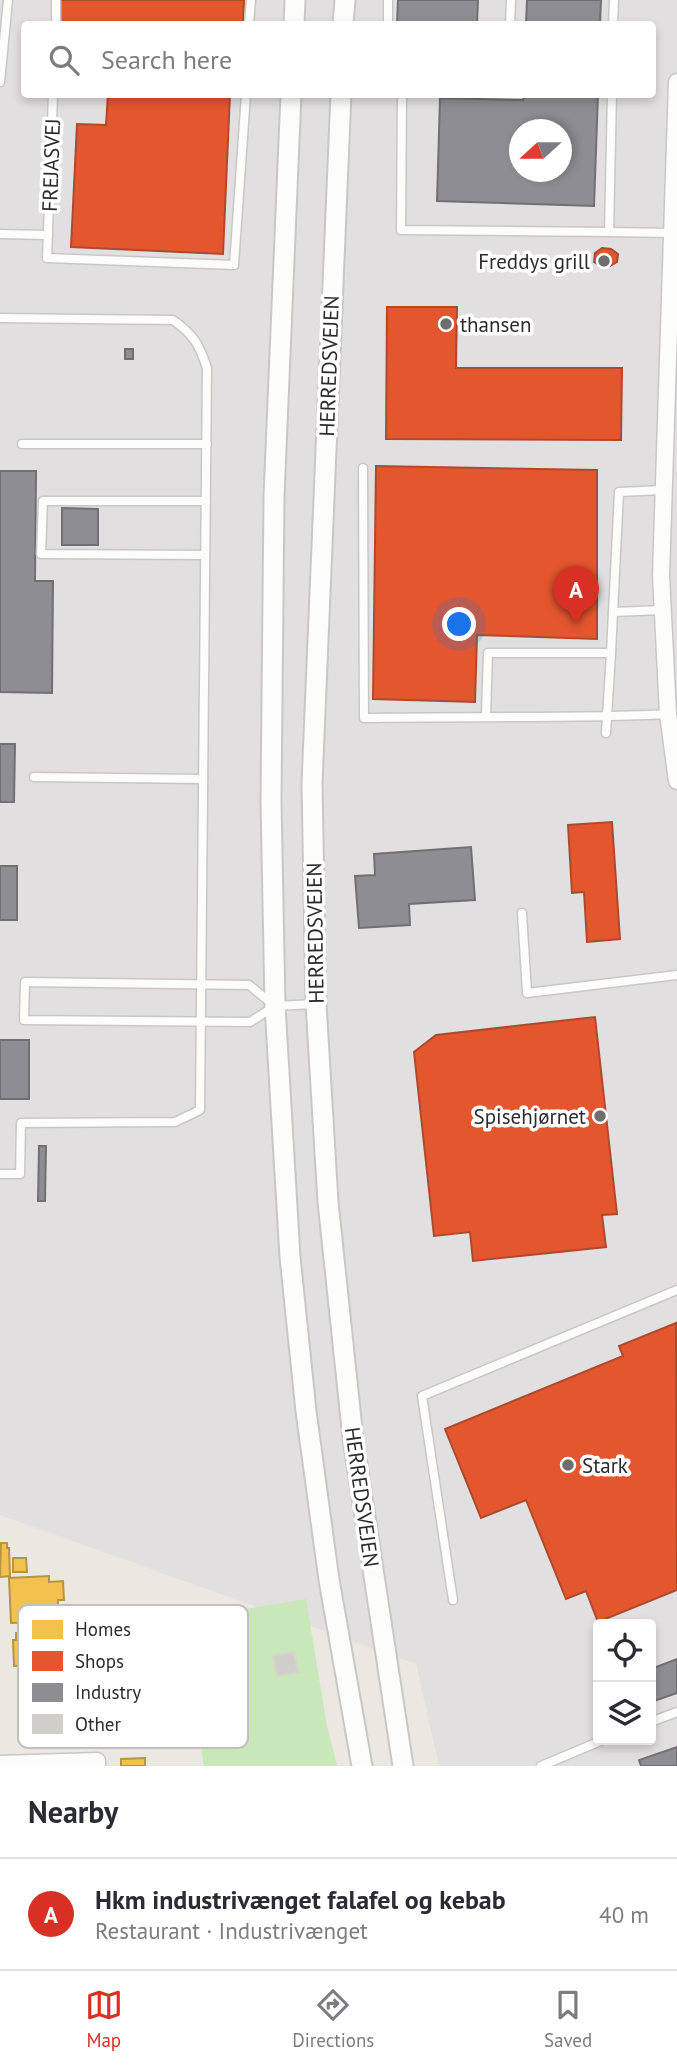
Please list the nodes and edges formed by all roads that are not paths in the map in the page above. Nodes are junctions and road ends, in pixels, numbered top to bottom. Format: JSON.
{"nodes":[{"id":1,"x":8,"y":0,"type":"edge"},
{"id":2,"x":56,"y":0,"type":"edge"},
{"id":3,"x":251,"y":0,"type":"edge"},
{"id":4,"x":295,"y":0,"type":"edge"},
{"id":5,"x":345,"y":0,"type":"edge"},
{"id":6,"x":388,"y":0,"type":"edge"},
{"id":7,"x":511,"y":0,"type":"edge"},
{"id":8,"x":614,"y":0,"type":"edge"},
{"id":9,"x":55,"y":21,"type":"edge"},
{"id":10,"x":249,"y":21,"type":"edge"},
{"id":11,"x":294,"y":21,"type":"edge"},
{"id":12,"x":344,"y":21,"type":"edge"},
{"id":13,"x":388,"y":21,"type":"edge"},
{"id":14,"x":510,"y":21,"type":"edge"},
{"id":15,"x":613,"y":21,"type":"edge"},
{"id":16,"x":0,"y":82,"type":"edge"},
{"id":17,"x":677,"y":82,"type":"edge"},
{"id":18,"x":53,"y":98,"type":"edge"},
{"id":19,"x":246,"y":98,"type":"edge"},
{"id":20,"x":291,"y":98,"type":"edge"},
{"id":21,"x":341,"y":98,"type":"edge"},
{"id":22,"x":402,"y":98,"type":"edge"},
{"id":23,"x":612,"y":98,"type":"edge"},
{"id":24,"x":676,"y":120,"type":"edge"},
{"id":25,"x":609,"y":232,"type":"junction"},
{"id":26,"x":673,"y":233,"type":"junction"},
{"id":27,"x":0,"y":234,"type":"edge"},
{"id":28,"x":48,"y":235,"type":"junction"},
{"id":29,"x":0,"y":318,"type":"edge"},
{"id":30,"x":22,"y":444,"type":"dead end"},
{"id":31,"x":207,"y":444,"type":"junction"},
{"id":32,"x":363,"y":468,"type":"dead end"},
{"id":33,"x":664,"y":490,"type":"junction"},
{"id":34,"x":206,"y":501,"type":"junction"},
{"id":35,"x":205,"y":555,"type":"junction"},
{"id":36,"x":663,"y":610,"type":"junction"},
{"id":37,"x":612,"y":612,"type":"junction"},
{"id":38,"x":611,"y":653,"type":"junction"},
{"id":39,"x":668,"y":714,"type":"junction"},
{"id":40,"x":486,"y":715,"type":"junction"},
{"id":41,"x":606,"y":717,"type":"junction"},
{"id":42,"x":606,"y":733,"type":"dead end"},
{"id":43,"x":34,"y":777,"type":"dead end"},
{"id":44,"x":203,"y":779,"type":"junction"},
{"id":45,"x":677,"y":781,"type":"edge"},
{"id":46,"x":522,"y":913,"type":"dead end"},
{"id":47,"x":677,"y":975,"type":"edge"},
{"id":48,"x":201,"y":984,"type":"junction"},
{"id":49,"x":316,"y":1004,"type":"junction"},
{"id":50,"x":275,"y":1006,"type":"junction"},
{"id":51,"x":200,"y":1022,"type":"junction"},
{"id":52,"x":0,"y":1174,"type":"edge"},
{"id":53,"x":677,"y":1290,"type":"edge"},
{"id":54,"x":453,"y":1600,"type":"dead end"},
{"id":55,"x":677,"y":1712,"type":"edge"},
{"id":56,"x":656,"y":1720,"type":"edge"},
{"id":57,"x":593,"y":1744,"type":"edge"},
{"id":58,"x":0,"y":1763,"type":"edge"},
{"id":59,"x":97,"y":1766,"type":"edge"},
{"id":60,"x":362,"y":1766,"type":"edge"},
{"id":61,"x":403,"y":1766,"type":"edge"},
{"id":62,"x":541,"y":1766,"type":"edge"}],
"edges":[{"from":1,"to":16,"type":"lane"},
{"from":2,"to":9,"type":"lane"},
{"from":3,"to":10,"type":"lane"},
{"from":4,"to":11,"type":"street"},
{"from":5,"to":12,"type":"street"},
{"from":6,"to":13,"type":"lane"},
{"from":7,"to":14,"type":"lane"},
{"from":8,"to":15,"type":"lane"},
{"from":17,"to":24,"type":"street"},
{"from":18,"to":28,"type":"lane","name":"FREJASVEJ"},
{"from":19,"to":28,"type":"lane"},
{"from":20,"to":50,"type":"street","name":"HERREDSVEJEN"},
{"from":21,"to":49,"type":"street","name":"HERREDSVEJEN"},
{"from":22,"to":25,"type":"lane"},
{"from":23,"to":25,"type":"lane"},
{"from":24,"to":26,"type":"street"},
{"from":25,"to":26,"type":"lane"},
{"from":26,"to":33,"type":"street"},
{"from":27,"to":28,"type":"lane"},
{"from":29,"to":31,"type":"lane"},
{"from":30,"to":31,"type":"lane"},
{"from":31,"to":34,"type":"lane"},
{"from":32,"to":40,"type":"lane"},
{"from":33,"to":36,"type":"street"},
{"from":33,"to":37,"type":"lane"},
{"from":34,"to":35,"type":"lane"},
{"from":34,"to":35,"type":"lane"},
{"from":35,"to":44,"type":"lane"},
{"from":36,"to":37,"type":"lane"},
{"from":36,"to":39,"type":"street"},
{"from":37,"to":38,"type":"lane"},
{"from":38,"to":40,"type":"lane"},
{"from":38,"to":41,"type":"lane"},
{"from":39,"to":41,"type":"lane"},
{"from":39,"to":45,"type":"street"},
{"from":40,"to":41,"type":"lane"},
{"from":41,"to":42,"type":"lane"},
{"from":43,"to":44,"type":"lane"},
{"from":44,"to":48,"type":"lane"},
{"from":46,"to":47,"type":"lane"},
{"from":48,"to":50,"type":"lane","name":"HERREDSVEJEN"},
{"from":48,"to":51,"type":"lane"},
{"from":48,"to":51,"type":"lane","name":"HERREDSVEJEN"},
{"from":49,"to":50,"type":"lane"},
{"from":49,"to":61,"type":"street","name":"HERREDSVEJEN"},
{"from":50,"to":51,"type":"lane","name":"HERREDSVEJEN"},
{"from":50,"to":60,"type":"street","name":"HERREDSVEJEN"},
{"from":51,"to":52,"type":"lane"},
{"from":53,"to":54,"type":"lane"},
{"from":55,"to":56,"type":"lane"},
{"from":57,"to":62,"type":"lane"},
{"from":58,"to":59,"type":"street"}]}
